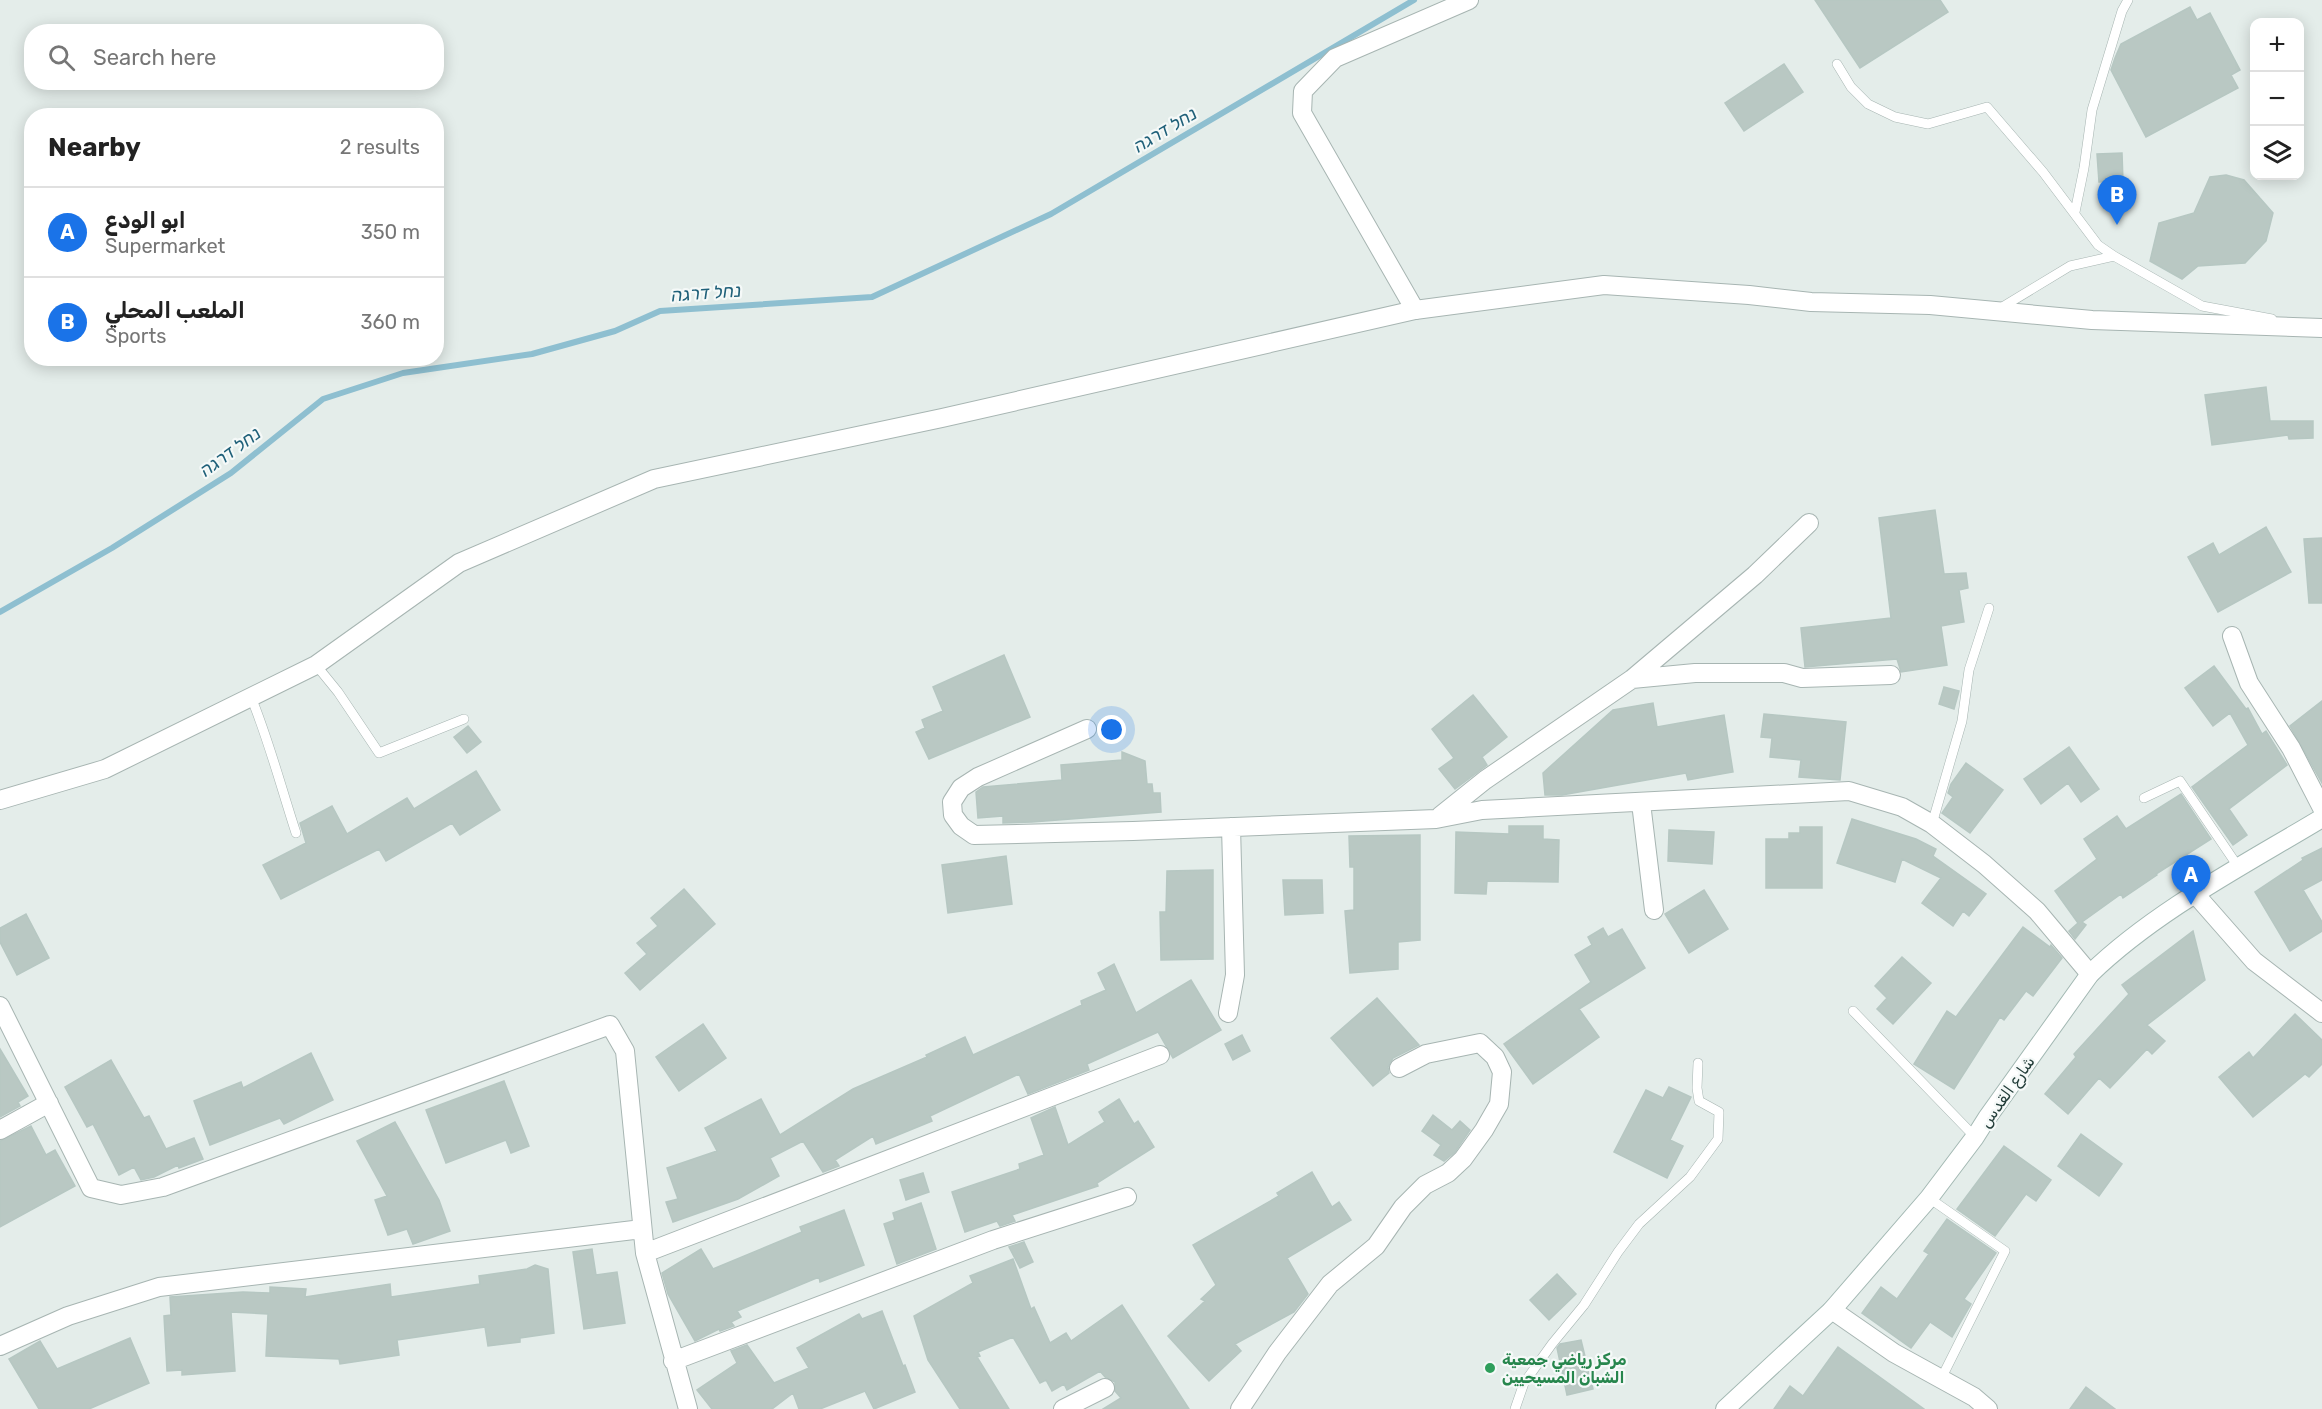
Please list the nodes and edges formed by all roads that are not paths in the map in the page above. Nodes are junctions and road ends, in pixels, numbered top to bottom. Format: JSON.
{"nodes":[{"id":1,"x":1469,"y":0,"type":"edge"},
{"id":2,"x":2128,"y":0,"type":"edge"},
{"id":3,"x":1838,"y":64,"type":"dead end"},
{"id":4,"x":2075,"y":212,"type":"junction"},
{"id":5,"x":2114,"y":256,"type":"junction"},
{"id":6,"x":1414,"y":310,"type":"junction"},
{"id":7,"x":1995,"y":311,"type":"junction"},
{"id":8,"x":2322,"y":328,"type":"edge"},
{"id":9,"x":1809,"y":523,"type":"dead end"},
{"id":10,"x":1989,"y":608,"type":"dead end"},
{"id":11,"x":2232,"y":636,"type":"dead end"},
{"id":12,"x":316,"y":665,"type":"junction"},
{"id":13,"x":1891,"y":675,"type":"dead end"},
{"id":14,"x":1632,"y":679,"type":"junction"},
{"id":15,"x":251,"y":697,"type":"junction"},
{"id":16,"x":464,"y":719,"type":"dead end"},
{"id":17,"x":1087,"y":729,"type":"dead end"},
{"id":18,"x":2144,"y":798,"type":"dead end"},
{"id":19,"x":0,"y":800,"type":"edge"},
{"id":20,"x":1641,"y":803,"type":"junction"},
{"id":21,"x":2322,"y":808,"type":"edge"},
{"id":22,"x":2322,"y":818,"type":"edge"},
{"id":23,"x":1436,"y":819,"type":"junction"},
{"id":24,"x":1932,"y":824,"type":"junction"},
{"id":25,"x":1231,"y":827,"type":"junction"},
{"id":26,"x":296,"y":833,"type":"dead end"},
{"id":27,"x":2240,"y":868,"type":"junction"},
{"id":28,"x":2196,"y":895,"type":"junction"},
{"id":29,"x":1654,"y":910,"type":"dead end"},
{"id":30,"x":2090,"y":974,"type":"junction"},
{"id":31,"x":0,"y":1006,"type":"edge"},
{"id":32,"x":1853,"y":1011,"type":"dead end"},
{"id":33,"x":1228,"y":1013,"type":"dead end"},
{"id":34,"x":2322,"y":1013,"type":"edge"},
{"id":35,"x":1160,"y":1055,"type":"dead end"},
{"id":36,"x":1698,"y":1063,"type":"dead end"},
{"id":37,"x":1399,"y":1068,"type":"dead end"},
{"id":38,"x":49,"y":1103,"type":"junction"},
{"id":39,"x":0,"y":1130,"type":"edge"},
{"id":40,"x":1975,"y":1137,"type":"junction"},
{"id":41,"x":1127,"y":1197,"type":"dead end"},
{"id":42,"x":1929,"y":1198,"type":"junction"},
{"id":43,"x":642,"y":1229,"type":"junction"},
{"id":44,"x":645,"y":1253,"type":"junction"},
{"id":45,"x":1832,"y":1310,"type":"junction"},
{"id":46,"x":0,"y":1346,"type":"edge"},
{"id":47,"x":673,"y":1361,"type":"junction"},
{"id":48,"x":1941,"y":1379,"type":"junction"},
{"id":49,"x":1105,"y":1388,"type":"dead end"},
{"id":50,"x":688,"y":1409,"type":"edge"},
{"id":51,"x":1063,"y":1409,"type":"edge"},
{"id":52,"x":1240,"y":1409,"type":"edge"},
{"id":53,"x":1515,"y":1409,"type":"edge"},
{"id":54,"x":1725,"y":1409,"type":"edge"},
{"id":55,"x":1988,"y":1409,"type":"edge"}],
"edges":[{"from":1,"to":6,"type":"street"},
{"from":2,"to":4,"type":"lane"},
{"from":3,"to":4,"type":"lane"},
{"from":4,"to":5,"type":"lane"},
{"from":5,"to":7,"type":"lane"},
{"from":5,"to":8,"type":"lane"},
{"from":6,"to":7,"type":"street"},
{"from":6,"to":12,"type":"street"},
{"from":7,"to":8,"type":"street"},
{"from":9,"to":14,"type":"street"},
{"from":10,"to":24,"type":"lane"},
{"from":11,"to":21,"type":"street"},
{"from":12,"to":15,"type":"street"},
{"from":12,"to":16,"type":"lane"},
{"from":13,"to":14,"type":"street"},
{"from":14,"to":23,"type":"street"},
{"from":15,"to":19,"type":"street"},
{"from":15,"to":26,"type":"lane"},
{"from":17,"to":25,"type":"street"},
{"from":18,"to":27,"type":"lane"},
{"from":20,"to":23,"type":"street"},
{"from":20,"to":24,"type":"street"},
{"from":20,"to":29,"type":"street"},
{"from":22,"to":27,"type":"street","name":"شارع القدس"},
{"from":23,"to":25,"type":"street"},
{"from":24,"to":30,"type":"street"},
{"from":25,"to":33,"type":"street"},
{"from":27,"to":28,"type":"street","name":"شارع القدس"},
{"from":28,"to":30,"type":"street","name":"شارع القدس"},
{"from":28,"to":34,"type":"street"},
{"from":30,"to":40,"type":"street","name":"شارع القدس"},
{"from":31,"to":38,"type":"street"},
{"from":32,"to":40,"type":"lane"},
{"from":35,"to":44,"type":"street"},
{"from":36,"to":53,"type":"lane"},
{"from":37,"to":52,"type":"street"},
{"from":38,"to":39,"type":"street"},
{"from":38,"to":43,"type":"street"},
{"from":40,"to":42,"type":"street","name":"شارع القدس"},
{"from":41,"to":47,"type":"street"},
{"from":42,"to":45,"type":"street","name":"شارع القدس"},
{"from":42,"to":48,"type":"lane"},
{"from":43,"to":44,"type":"street"},
{"from":43,"to":46,"type":"street"},
{"from":44,"to":47,"type":"street"},
{"from":45,"to":48,"type":"street"},
{"from":45,"to":54,"type":"street","name":"شارع القدس"},
{"from":47,"to":50,"type":"street"},
{"from":48,"to":55,"type":"street"},
{"from":49,"to":51,"type":"street"}]}
